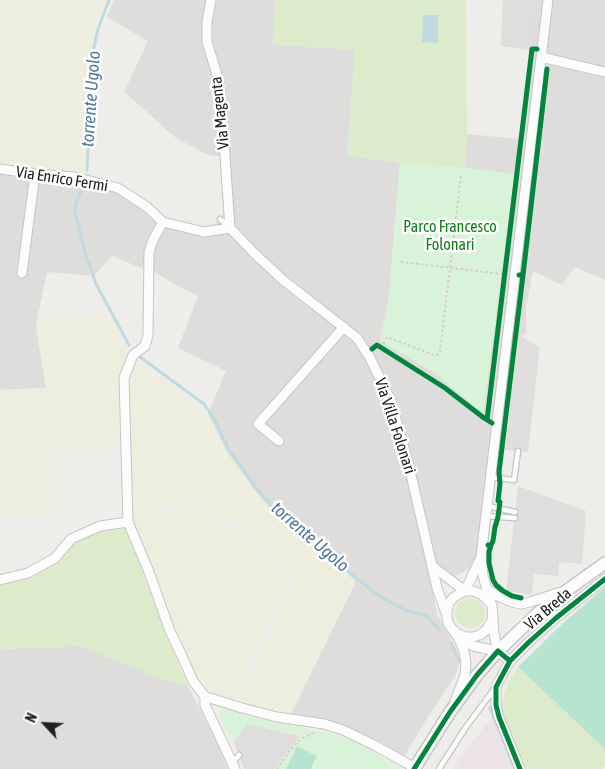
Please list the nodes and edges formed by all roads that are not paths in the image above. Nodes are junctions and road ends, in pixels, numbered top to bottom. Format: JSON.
{"nodes":[{"id":1,"x":211,"y":0,"type":"edge"},
{"id":2,"x":548,"y":0,"type":"edge"},
{"id":3,"x":541,"y":57,"type":"junction"},
{"id":4,"x":605,"y":72,"type":"edge"},
{"id":5,"x":0,"y":169,"type":"edge"},
{"id":6,"x":35,"y":174,"type":"junction"},
{"id":7,"x":220,"y":219,"type":"dead end"},
{"id":8,"x":163,"y":222,"type":"junction"},
{"id":9,"x":230,"y":228,"type":"junction"},
{"id":10,"x":22,"y":273,"type":"dead end"},
{"id":11,"x":344,"y":327,"type":"junction"},
{"id":12,"x":279,"y":441,"type":"dead end"},
{"id":13,"x":518,"y":451,"type":"dead end"},
{"id":14,"x":490,"y":477,"type":"junction"},
{"id":15,"x":487,"y":506,"type":"junction"},
{"id":16,"x":515,"y":512,"type":"dead end"},
{"id":17,"x":485,"y":516,"type":"junction"},
{"id":18,"x":515,"y":518,"type":"dead end"},
{"id":19,"x":128,"y":522,"type":"junction"},
{"id":20,"x":481,"y":556,"type":"junction"},
{"id":21,"x":605,"y":563,"type":"edge"},
{"id":22,"x":432,"y":566,"type":"junction"},
{"id":23,"x":605,"y":579,"type":"edge"},
{"id":24,"x":0,"y":580,"type":"edge"},
{"id":25,"x":488,"y":590,"type":"junction"},
{"id":26,"x":465,"y":591,"type":"junction"},
{"id":27,"x":566,"y":591,"type":"junction"},
{"id":28,"x":492,"y":606,"type":"junction"},
{"id":29,"x":447,"y":616,"type":"junction"},
{"id":30,"x":493,"y":617,"type":"junction"},
{"id":31,"x":452,"y":629,"type":"junction"},
{"id":32,"x":460,"y":641,"type":"junction"},
{"id":33,"x":498,"y":651,"type":"junction"},
{"id":34,"x":510,"y":661,"type":"junction"},
{"id":35,"x":496,"y":687,"type":"junction"},
{"id":36,"x":206,"y":698,"type":"junction"},
{"id":37,"x":450,"y":712,"type":"junction"},
{"id":38,"x":239,"y":755,"type":"dead end"},
{"id":39,"x":234,"y":766,"type":"edge"},
{"id":40,"x":415,"y":768,"type":"edge"},
{"id":41,"x":439,"y":769,"type":"edge"},
{"id":42,"x":520,"y":769,"type":"edge"}],
"edges":[{"from":1,"to":9,"type":"street","name":"Via Magenta"},
{"from":2,"to":3,"type":"street"},
{"from":3,"to":4,"type":"street"},
{"from":3,"to":14,"type":"street"},
{"from":5,"to":6,"type":"street","name":"Via Enrico Fermi"},
{"from":6,"to":8,"type":"street","name":"Via Enrico Fermi"},
{"from":6,"to":10,"type":"street"},
{"from":7,"to":9,"type":"lane"},
{"from":8,"to":9,"type":"street","name":"Via Enrico Fermi"},
{"from":8,"to":19,"type":"street"},
{"from":9,"to":11,"type":"street","name":"Via Villa Folonari"},
{"from":11,"to":12,"type":"street"},
{"from":11,"to":22,"type":"street","name":"Via Villa Folonari"},
{"from":13,"to":14,"type":"lane"},
{"from":14,"to":15,"type":"street"},
{"from":15,"to":16,"type":"lane"},
{"from":15,"to":17,"type":"street"},
{"from":17,"to":18,"type":"lane"},
{"from":17,"to":20,"type":"street"},
{"from":19,"to":24,"type":"street"},
{"from":19,"to":36,"type":"street"},
{"from":20,"to":25,"type":"street"},
{"from":20,"to":26,"type":"street"},
{"from":21,"to":27,"type":"street","name":"Via Breda"},
{"from":22,"to":26,"type":"street"},
{"from":22,"to":29,"type":"street","name":"Via Villa Folonari"},
{"from":23,"to":34,"type":"street","name":"Via Breda"},
{"from":25,"to":27,"type":"street"},
{"from":25,"to":28,"type":"street"},
{"from":26,"to":28,"type":"street"},
{"from":26,"to":29,"type":"street"},
{"from":27,"to":33,"type":"street","name":"Via Breda"},
{"from":28,"to":30,"type":"street"},
{"from":29,"to":31,"type":"street"},
{"from":30,"to":31,"type":"street"},
{"from":30,"to":33,"type":"street"},
{"from":31,"to":32,"type":"street"},
{"from":32,"to":33,"type":"street"},
{"from":32,"to":37,"type":"street"},
{"from":33,"to":34,"type":"street"},
{"from":33,"to":37,"type":"street","name":"Via Breda"},
{"from":34,"to":35,"type":"street","name":"Via Breda"},
{"from":35,"to":41,"type":"lane"},
{"from":35,"to":42,"type":"street"},
{"from":36,"to":39,"type":"street"},
{"from":36,"to":40,"type":"street"},
{"from":37,"to":40,"type":"street","name":"Via Breda"},
{"from":38,"to":39,"type":"lane"}]}
